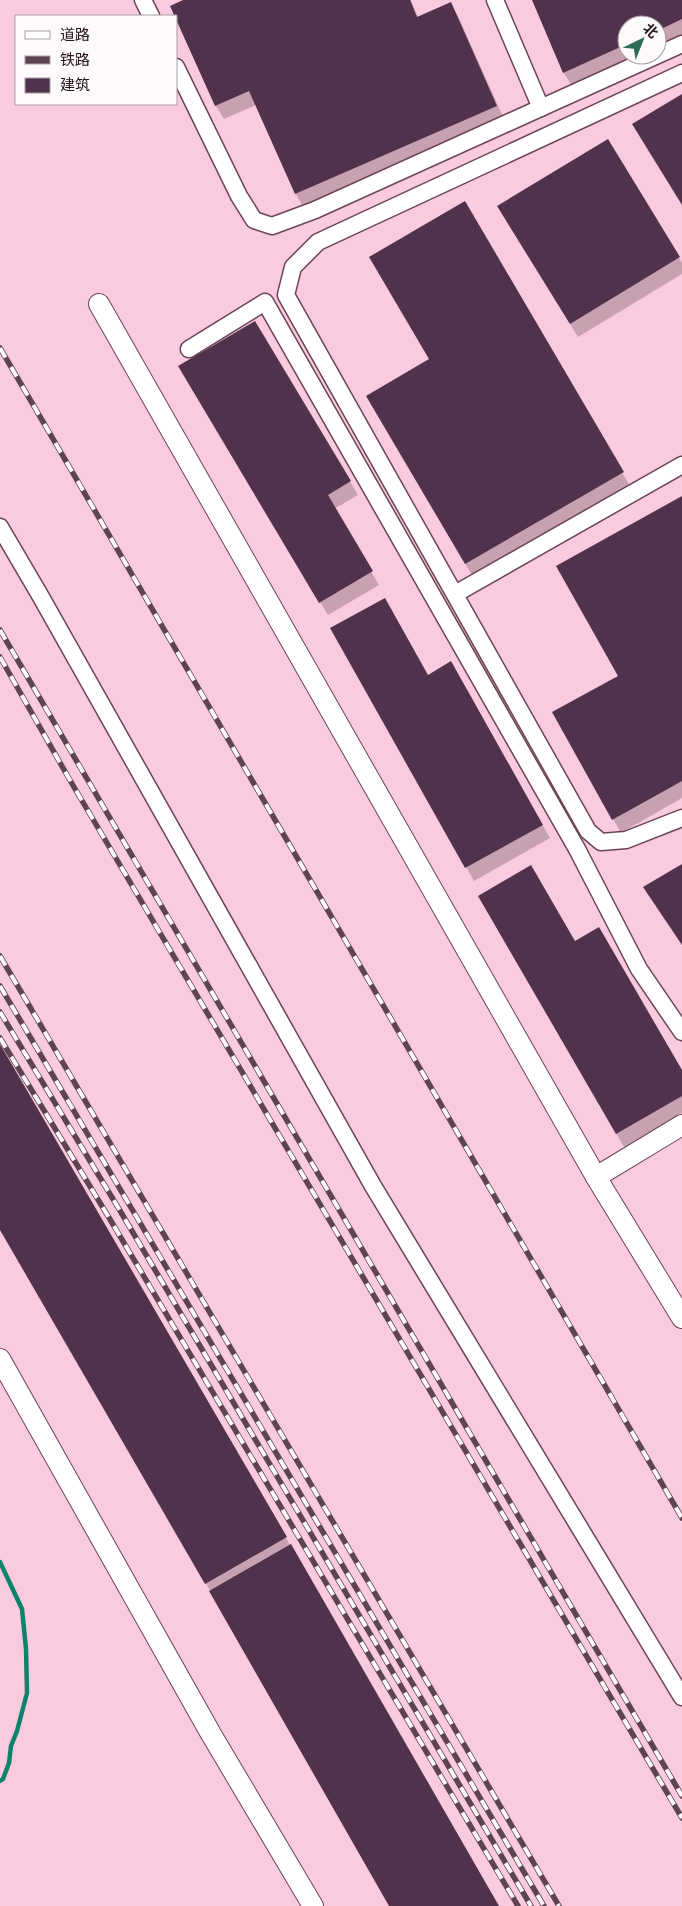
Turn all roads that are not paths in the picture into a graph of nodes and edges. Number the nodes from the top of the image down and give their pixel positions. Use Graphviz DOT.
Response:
graph roads {
  1 [pos="143,0"];
  2 [pos="495,0"];
  3 [pos="150,15"];
  4 [pos="682,44"];
  5 [pos="178,71"];
  6 [pos="682,73"];
  7 [pos="541,108"];
  8 [pos="100,304"];
  9 [pos="189,349"];
  10 [pos="682,465"];
  11 [pos="0,527"];
  12 [pos="455,594"];
  13 [pos="682,818"];
  14 [pos="682,1032"];
  15 [pos="682,1125"];
  16 [pos="596,1178"];
  17 [pos="682,1318"];
  18 [pos="0,1359"];
  19 [pos="682,1697"];
  20 [pos="313,1906"];
  1 -- 3 [label="street"];
  2 -- 7 [label="street"];
  4 -- 7 [label="street"];
  5 -- 7 [label="street"];
  6 -- 12 [label="street"];
  8 -- 16 [label="street"];
  9 -- 14 [label="street"];
  10 -- 12 [label="street"];
  11 -- 19 [label="street"];
  12 -- 13 [label="street"];
  15 -- 16 [label="street"];
  16 -- 17 [label="street"];
  18 -- 20 [label="street"];
}
